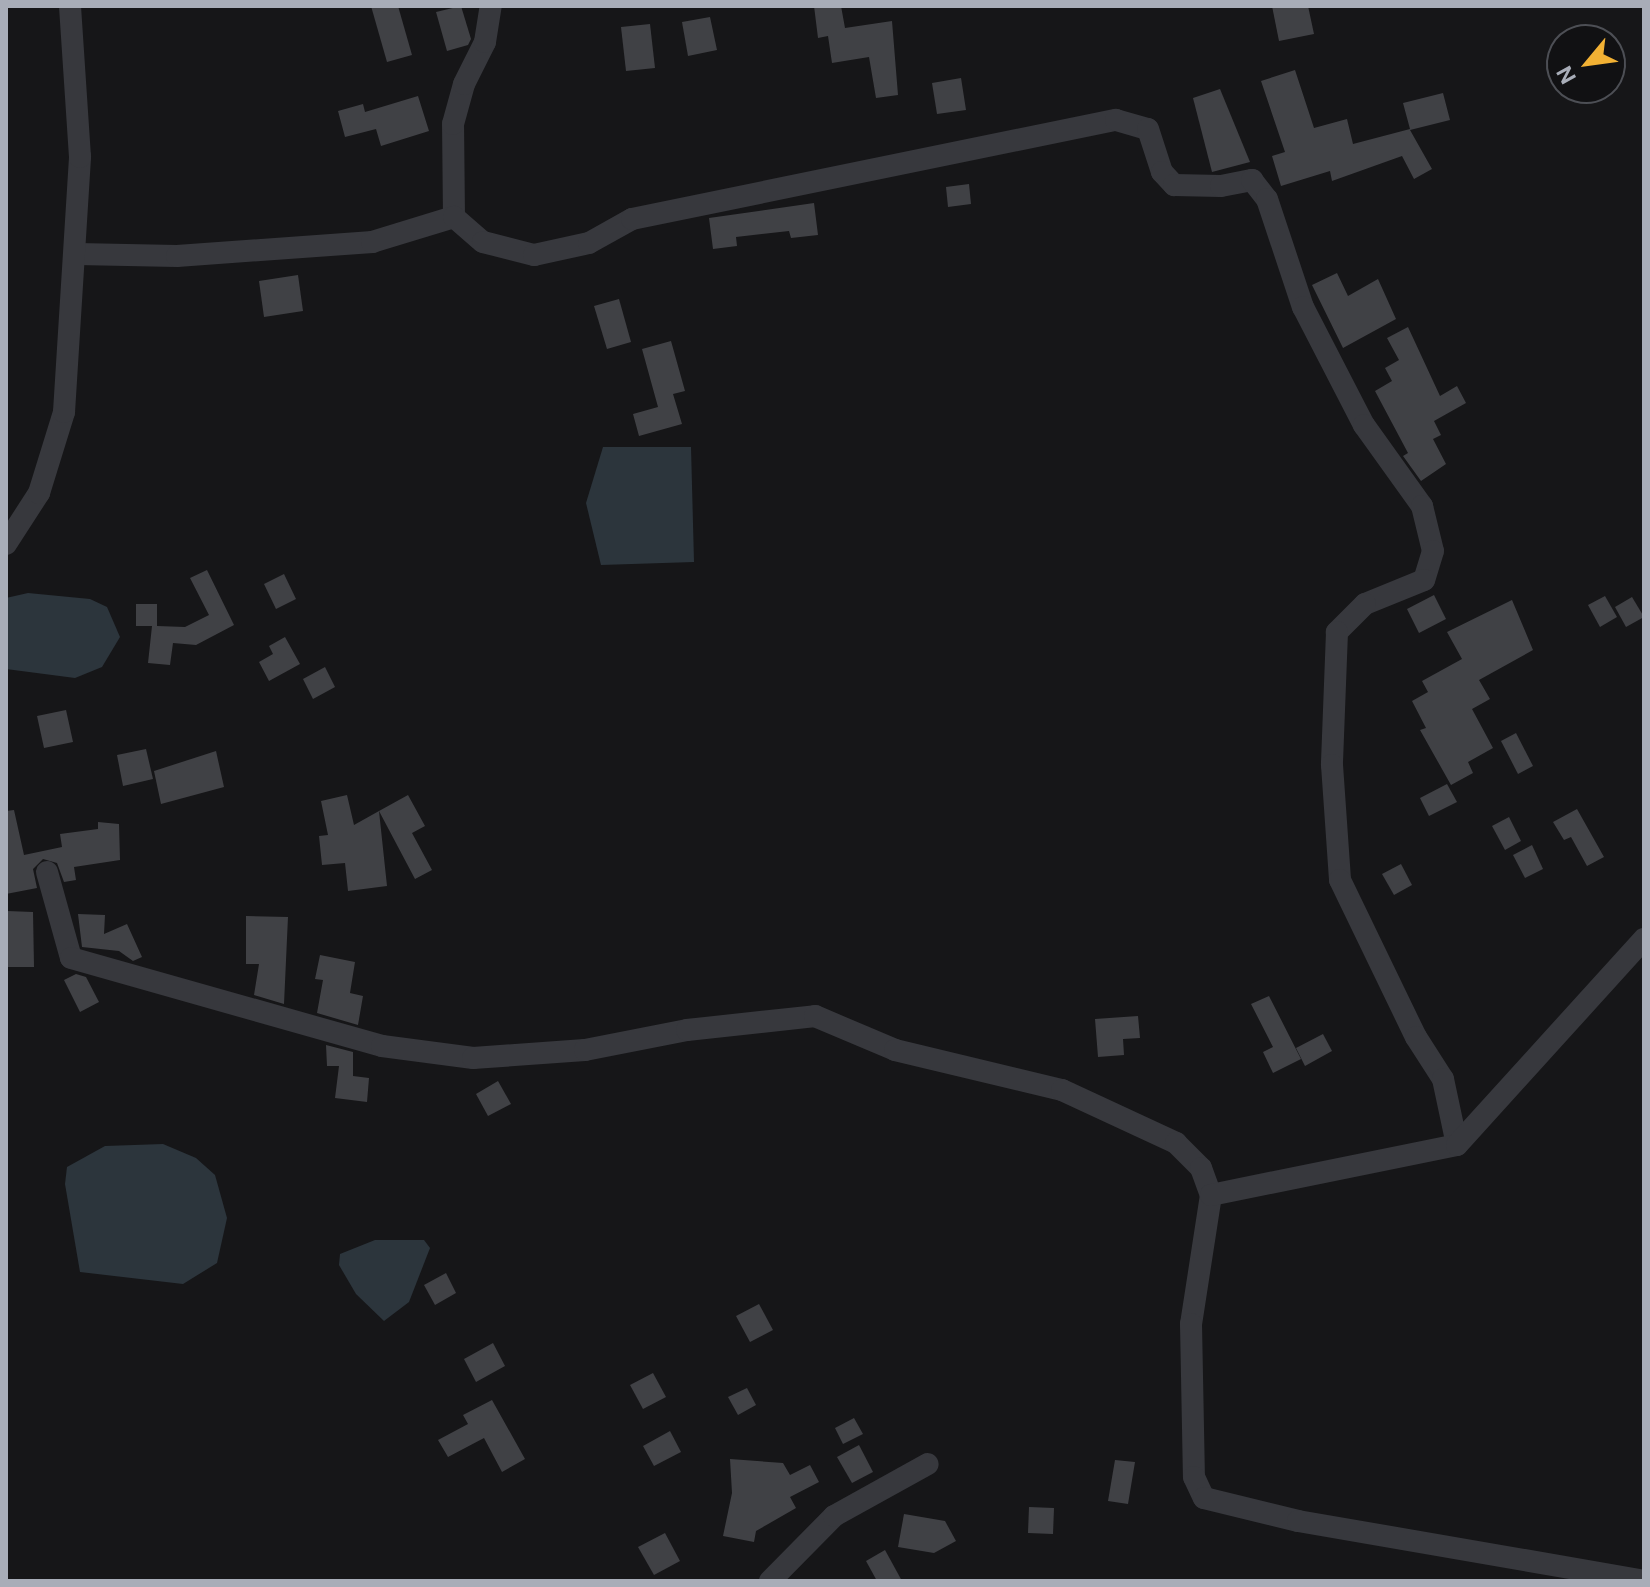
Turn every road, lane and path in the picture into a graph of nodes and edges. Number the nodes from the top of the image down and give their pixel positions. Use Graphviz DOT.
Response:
graph roads {
  1 [pos="70,6"];
  2 [pos="491,6"];
  3 [pos="454,217"];
  4 [pos="77,254"];
  5 [pos="6,544"];
  6 [pos="47,872"];
  7 [pos="1644,939"];
  8 [pos="1457,1145"];
  9 [pos="1211,1195"];
  10 [pos="928,1464"];
  11 [pos="770,1581"];
  12 [pos="1644,1581"];
  1 -- 4 [label="street"];
  2 -- 3 [label="street"];
  3 -- 4 [label="street"];
  3 -- 8 [label="street"];
  4 -- 5 [label="street"];
  6 -- 9 [label="street"];
  7 -- 8 [label="street"];
  8 -- 9 [label="street"];
  9 -- 12 [label="street"];
  10 -- 11 [label="street"];
}
